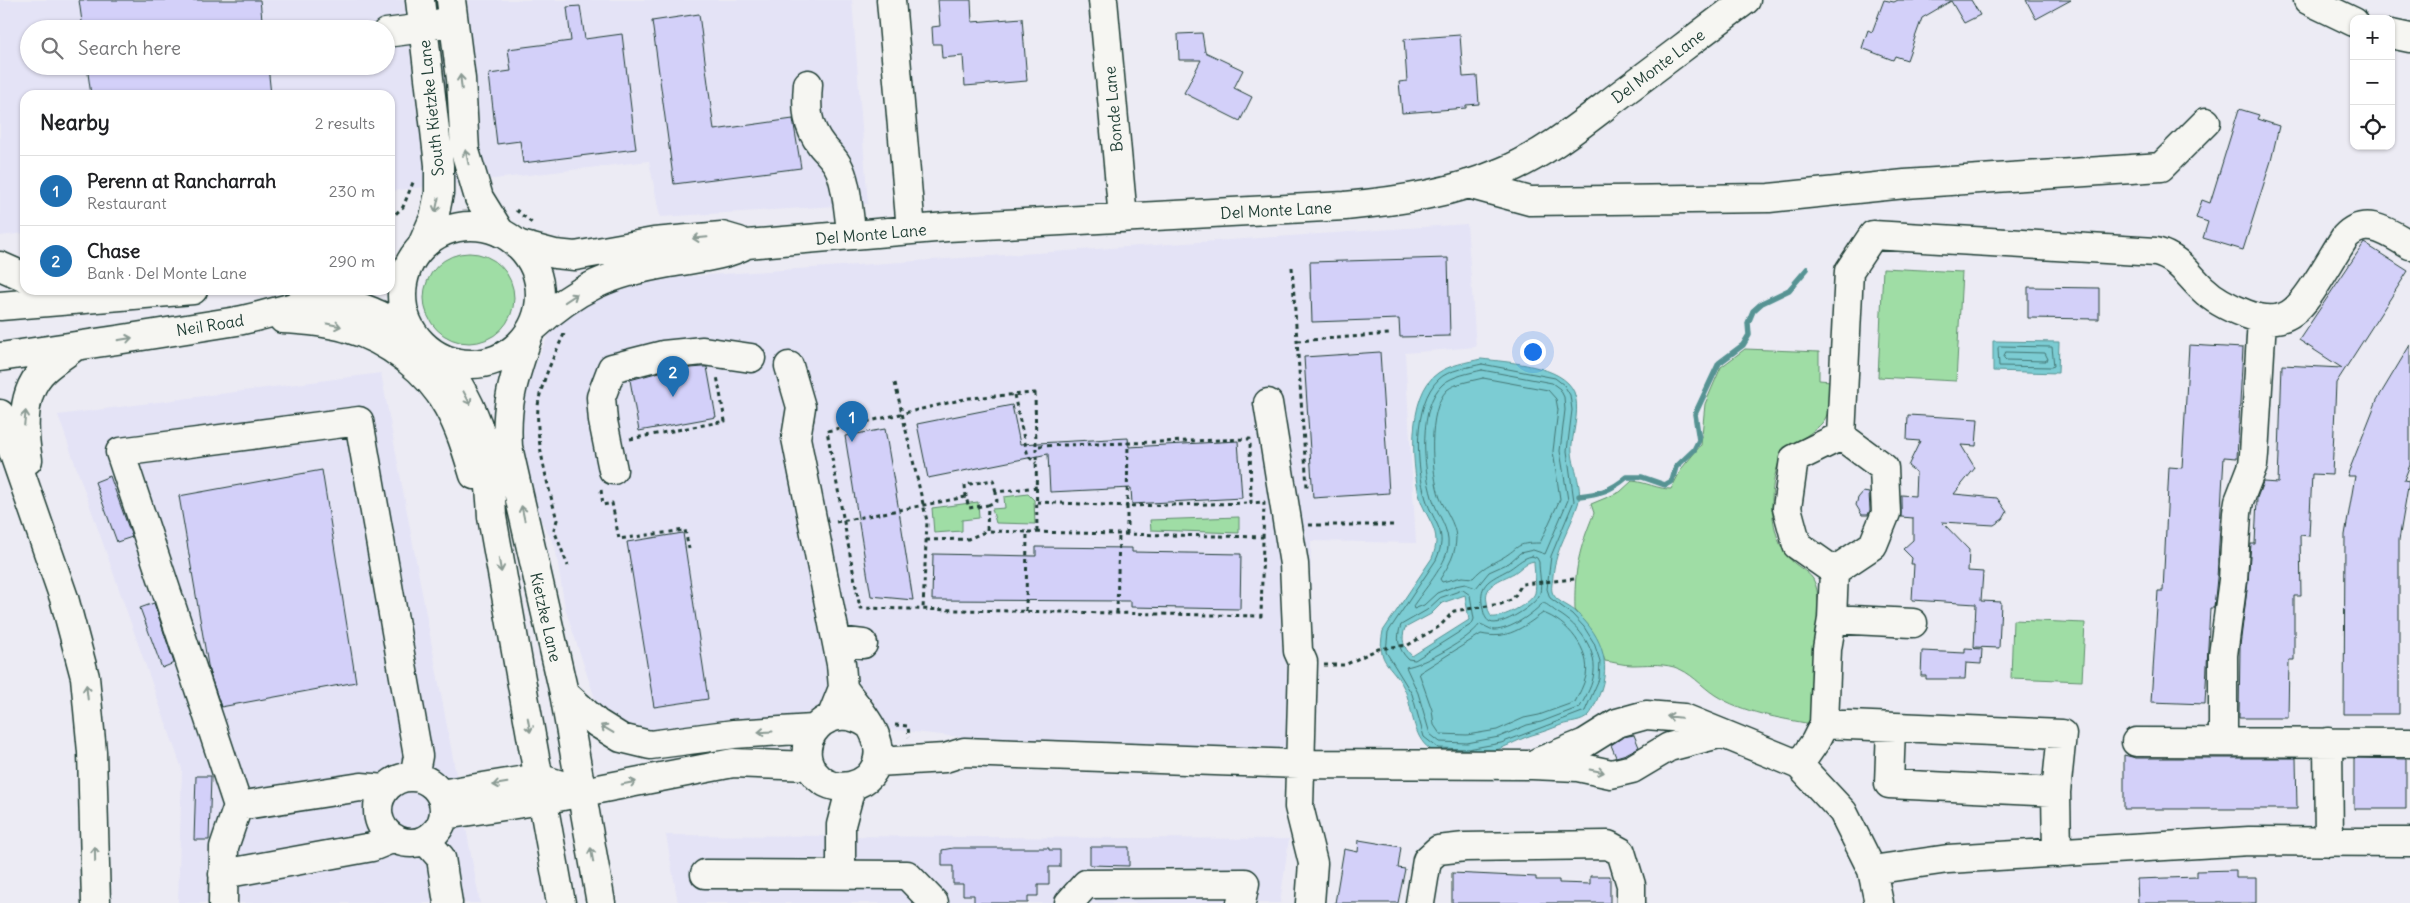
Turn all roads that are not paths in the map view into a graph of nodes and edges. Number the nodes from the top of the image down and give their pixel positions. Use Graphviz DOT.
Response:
graph roads {
  1 [pos="420,0"];
  2 [pos="891,0"];
  3 [pos="1103,0"];
  4 [pos="1746,0"];
  5 [pos="2308,0"];
  6 [pos="452,10"];
  7 [pos="2350,20"];
  8 [pos="424,28"];
  9 [pos="395,31"];
  10 [pos="2395,35"];
  11 [pos="2410,38"];
  12 [pos="808,84"];
  13 [pos="2206,122"];
  14 [pos="1468,184"];
  15 [pos="1123,218"];
  16 [pos="911,230"];
  17 [pos="517,233"];
  18 [pos="852,235"];
  19 [pos="747,244"];
  20 [pos="2410,245"];
  21 [pos="420,247"];
  22 [pos="395,256"];
  23 [pos="0,266"];
  24 [pos="20,275"];
  25 [pos="133,295"];
  26 [pos="0,306"];
  27 [pos="251,318"];
  28 [pos="2262,319"];
  29 [pos="531,331"];
  30 [pos="414,334"];
  31 [pos="77,346"];
  32 [pos="0,358"];
  33 [pos="440,358"];
  34 [pos="751,358"];
  35 [pos="789,366"];
  36 [pos="1268,403"];
  37 [pos="0,414"];
  38 [pos="1841,436"];
  39 [pos="607,477"];
  40 [pos="492,517"];
  41 [pos="42,535"];
  42 [pos="1834,571"];
  43 [pos="1832,619"];
  44 [pos="1913,623"];
  45 [pos="843,688"];
  46 [pos="564,693"];
  47 [pos="822,724"];
  48 [pos="1824,724"];
  49 [pos="1891,727"];
  50 [pos="1719,734"];
  51 [pos="2224,741"];
  52 [pos="2136,742"];
  53 [pos="2328,742"];
  54 [pos="875,743"];
  55 [pos="2410,743"];
  56 [pos="1299,764"];
  57 [pos="1532,765"];
  58 [pos="1799,765"];
  59 [pos="414,777"];
  60 [pos="829,779"];
  61 [pos="385,789"];
  62 [pos="540,789"];
  63 [pos="581,792"];
  64 [pos="2056,792"];
  65 [pos="442,804"];
  66 [pos="238,806"];
  67 [pos="394,838"];
  68 [pos="425,840"];
  69 [pos="2329,842"];
  70 [pos="2410,842"];
  71 [pos="2057,853"];
  72 [pos="1872,870"];
  73 [pos="223,874"];
  74 [pos="704,874"];
  75 [pos="841,874"];
  76 [pos="96,903"];
  77 [pos="223,903"];
  78 [pos="448,903"];
  79 [pos="561,903"];
  80 [pos="601,903"];
  81 [pos="934,903"];
  82 [pos="1069,903"];
  83 [pos="1241,903"];
  84 [pos="1310,903"];
  85 [pos="1420,903"];
  86 [pos="1631,903"];
  87 [pos="1879,903"];
  1 -- 8 [label="main road, South Kietzke Lane"];
  2 -- 16 [label="main road"];
  3 -- 15 [label="main road, Bonde Lane"];
  4 -- 14 [label="main road, Del Monte Lane"];
  5 -- 7 [label="main road"];
  6 -- 8 [label="main road"];
  17 -- 6 [label="main road, South Kietzke Lane, one-way"];
  8 -- 9 [label="main road"];
  8 -- 21 [label="main road, South Kietzke Lane, one-way"];
  10 -- 11 [label="main road"];
  12 -- 18 [label="main road"];
  13 -- 14 [label="main road"];
  14 -- 15 [label="main road, Del Monte Lane"];
  15 -- 16 [label="main road, Del Monte Lane"];
  16 -- 18 [label="main road, Del Monte Lane"];
  19 -- 17 [label="main road, Del Monte Lane, one-way"];
  17 -- 21 [label="main road"];
  17 -- 29 [label="main road"];
  18 -- 19 [label="main road, Del Monte Lane"];
  29 -- 19 [label="main road, Del Monte Lane, one-way"];
  20 -- 28 [label="main road"];
  21 -- 22 [label="main road"];
  21 -- 30 [label="main road"];
  23 -- 24 [label="main road"];
  25 -- 26 [label="main road"];
  27 -- 30 [label="main road, Neil Road"];
  31 -- 27 [label="main road, Neil Road, one-way"];
  27 -- 40 [label="main road, one-way"];
  28 -- 38 [label="main road"];
  28 -- 51 [label="main road"];
  29 -- 33 [label="main road"];
  46 -- 29 [label="main road, Kietzke Lane, one-way"];
  30 -- 33 [label="main road"];
  31 -- 32 [label="main road, Neil Road"];
  41 -- 31 [label="main road, one-way"];
  33 -- 40 [label="main road, Kietzke Lane, one-way"];
  34 -- 39 [label="main road"];
  35 -- 45 [label="main road"];
  36 -- 56 [label="main road"];
  37 -- 41 [label="main road"];
  38 -- 42 [label="main road"];
  38 -- 42 [label="main road"];
  40 -- 62 [label="main road, Kietzke Lane, one-way"];
  76 -- 41 [label="main road, one-way"];
  42 -- 43 [label="main road"];
  43 -- 44 [label="main road"];
  43 -- 48 [label="main road"];
  45 -- 47 [label="main road"];
  45 -- 54 [label="main road"];
  47 -- 46 [label="main road, one-way"];
  46 -- 63 [label="main road, Kietzke Lane"];
  47 -- 54 [label="main road"];
  47 -- 60 [label="main road"];
  48 -- 49 [label="main road"];
  48 -- 58 [label="main road"];
  49 -- 64 [label="main road"];
  49 -- 64 [label="main road"];
  57 -- 50 [label="main road, one-way"];
  50 -- 57 [label="main road, one-way"];
  50 -- 58 [label="main road"];
  51 -- 52 [label="main road"];
  51 -- 53 [label="main road"];
  53 -- 55 [label="main road"];
  53 -- 69 [label="main road"];
  54 -- 56 [label="main road"];
  54 -- 60 [label="main road"];
  56 -- 57 [label="main road"];
  56 -- 84 [label="main road"];
  58 -- 72 [label="main road"];
  59 -- 61 [label="main road"];
  59 -- 65 [label="main road"];
  59 -- 66 [label="main road"];
  63 -- 60 [label="main road, one-way"];
  60 -- 75 [label="main road"];
  61 -- 66 [label="main road"];
  61 -- 67 [label="main road"];
  62 -- 63 [label="main road"];
  62 -- 65 [label="main road"];
  62 -- 79 [label="main road, Kietzke Lane"];
  80 -- 63 [label="main road, Kietzke Lane, one-way"];
  64 -- 71 [label="main road"];
  65 -- 68 [label="main road"];
  66 -- 73 [label="main road"];
  67 -- 68 [label="main road"];
  67 -- 73 [label="main road"];
  68 -- 78 [label="main road"];
  69 -- 70 [label="main road"];
  69 -- 71 [label="main road"];
  71 -- 72 [label="main road"];
  72 -- 87 [label="main road"];
  73 -- 77 [label="main road"];
  74 -- 75 [label="main road"];
  75 -- 81 [label="main road"];
  82 -- 83 [label="main road"];
  85 -- 86 [label="main road"];
}
